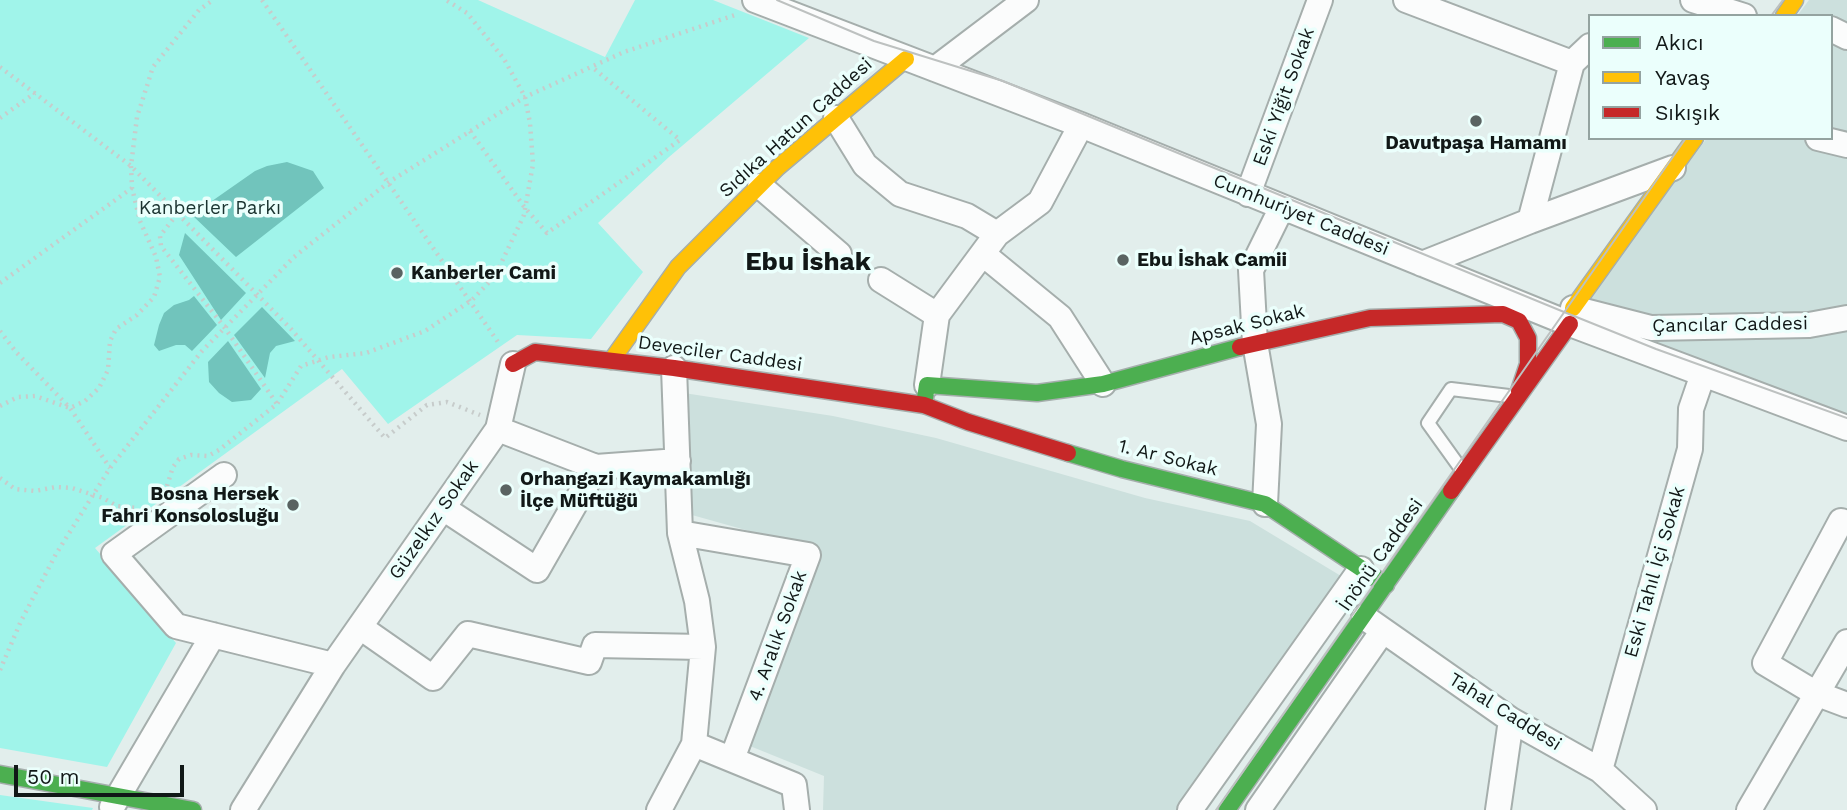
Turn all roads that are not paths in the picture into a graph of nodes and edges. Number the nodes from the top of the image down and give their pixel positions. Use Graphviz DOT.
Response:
graph roads {
  1 [pos="1026,0"];
  2 [pos="1320,0"];
  3 [pos="1406,0"];
  4 [pos="1693,0"];
  5 [pos="760,2"];
  6 [pos="1738,14"];
  7 [pos="1581,54"];
  8 [pos="906,59"];
  9 [pos="934,69"];
  10 [pos="836,118"];
  11 [pos="1081,125"];
  12 [pos="1694,140"];
  13 [pos="1826,140"];
  14 [pos="1847,145"];
  15 [pos="1674,168"];
  16 [pos="760,186"];
  17 [pos="1248,194"];
  18 [pos="1282,207"];
  19 [pos="1530,221"];
  20 [pos="990,244"];
  21 [pos="839,254"];
  22 [pos="1422,264"];
  23 [pos="881,280"];
  24 [pos="937,315"];
  25 [pos="1571,316"];
  26 [pos="1847,318"];
  27 [pos="1255,343"];
  28 [pos="611,361"];
  29 [pos="513,364"];
  30 [pos="674,368"];
  31 [pos="1703,374"];
  32 [pos="1102,384"];
  33 [pos="925,395"];
  34 [pos="1517,397"];
  35 [pos="1847,428"];
  36 [pos="498,429"];
  37 [pos="678,461"];
  38 [pos="597,467"];
  39 [pos="1464,473"];
  40 [pos="224,475"];
  41 [pos="1265,504"];
  42 [pos="443,508"];
  43 [pos="1847,523"];
  44 [pos="680,533"];
  45 [pos="1361,569"];
  46 [pos="1386,585"];
  47 [pos="1373,624"];
  48 [pos="360,627"];
  49 [pos="213,635"];
  50 [pos="1847,642"];
  51 [pos="703,647"];
  52 [pos="333,665"];
  53 [pos="1815,693"];
  54 [pos="1847,705"];
  55 [pos="1511,720"];
  56 [pos="694,744"];
  57 [pos="732,759"];
  58 [pos="1600,770"];
  59 [pos="0,774"];
  60 [pos="114,805"];
  61 [pos="193,810"];
  62 [pos="243,810"];
  63 [pos="659,810"];
  64 [pos="797,810"];
  65 [pos="1190,810"];
  66 [pos="1227,810"];
  67 [pos="1258,810"];
  68 [pos="1498,810"];
  69 [pos="1644,810"];
  70 [pos="1749,810"];
  1 -- 9 [label="street"];
  2 -- 17 [label="street, Eski Yiğit Sokak"];
  3 -- 7 [label="street"];
  4 -- 6 [label="street"];
  5 -- 8 [label="street, Cumhuriyet Caddesi"];
  7 -- 19 [label="street"];
  8 -- 9 [label="street, Cumhuriyet Caddesi"];
  8 -- 10 [label="main road, Sıdıka Hatun Caddesi"];
  9 -- 11 [label="street, Cumhuriyet Caddesi"];
  10 -- 16 [label="main road, Sıdıka Hatun Caddesi"];
  10 -- 20 [label="street"];
  11 -- 17 [label="street, Cumhuriyet Caddesi"];
  11 -- 20 [label="street"];
  12 -- 15 [label="main road, İnönü Caddesi"];
  13 -- 14 [label="street"];
  15 -- 19 [label="street"];
  15 -- 25 [label="main road, İnönü Caddesi"];
  16 -- 21 [label="street"];
  16 -- 28 [label="main road, Sıdıka Hatun Caddesi"];
  17 -- 18 [label="street, Cumhuriyet Caddesi"];
  18 -- 22 [label="street, Cumhuriyet Caddesi"];
  18 -- 27 [label="street"];
  19 -- 22 [label="street"];
  20 -- 24 [label="street"];
  20 -- 32 [label="street"];
  22 -- 25 [label="street, Cumhuriyet Caddesi"];
  23 -- 24 [label="street"];
  24 -- 33 [label="street"];
  25 -- 26 [label="street, Çancılar Caddesi"];
  25 -- 31 [label="street, Cumhuriyet Caddesi"];
  25 -- 34 [label="main road, İnönü Caddesi"];
  27 -- 32 [label="main road, Apsak Sokak"];
  27 -- 34 [label="main road, Apsak Sokak"];
  27 -- 41 [label="street"];
  28 -- 29 [label="main road, Deveciler Caddesi"];
  28 -- 30 [label="main road, Deveciler Caddesi"];
  29 -- 36 [label="street, Güzelkız Sokak"];
  30 -- 33 [label="main road, Deveciler Caddesi"];
  30 -- 37 [label="street"];
  31 -- 35 [label="street, Cumhuriyet Caddesi"];
  31 -- 58 [label="street, Eski Tahıl İçi Sokak"];
  32 -- 33 [label="main road, Apsak Sokak"];
  33 -- 41 [label="main road, 1. Ar Sokak"];
  34 -- 39 [label="main road, İnönü Caddesi"];
  34 -- 39 [label="lane"];
  36 -- 38 [label="street"];
  36 -- 42 [label="street, Güzelkız Sokak"];
  37 -- 38 [label="street"];
  37 -- 44 [label="street"];
  38 -- 42 [label="street"];
  39 -- 46 [label="main road, İnönü Caddesi"];
  40 -- 49 [label="street"];
  41 -- 45 [label="main road, 1. Ar Sokak"];
  42 -- 48 [label="street, Güzelkız Sokak"];
  43 -- 53 [label="street"];
  44 -- 51 [label="street"];
  44 -- 57 [label="street, 4. Aralık Sokak"];
  45 -- 46 [label="main road, 1. Ar Sokak"];
  45 -- 65 [label="street"];
  46 -- 47 [label="main road, İnönü Caddesi"];
  47 -- 55 [label="street, Tahal Caddesi"];
  47 -- 66 [label="main road, İnönü Caddesi"];
  47 -- 67 [label="street"];
  48 -- 51 [label="street"];
  48 -- 52 [label="street, Güzelkız Sokak"];
  49 -- 52 [label="street"];
  49 -- 60 [label="street"];
  50 -- 53 [label="street"];
  51 -- 56 [label="street"];
  52 -- 62 [label="street, Güzelkız Sokak"];
  53 -- 54 [label="street"];
  53 -- 70 [label="street"];
  55 -- 58 [label="street, Tahal Caddesi"];
  55 -- 68 [label="street"];
  56 -- 57 [label="street"];
  56 -- 63 [label="street"];
  57 -- 64 [label="street"];
  58 -- 69 [label="street, Tahal Caddesi"];
  59 -- 60 [label="main road"];
  60 -- 61 [label="main road"];
}
